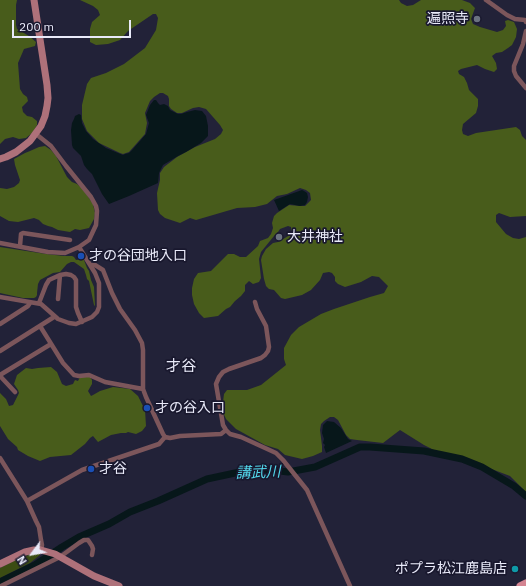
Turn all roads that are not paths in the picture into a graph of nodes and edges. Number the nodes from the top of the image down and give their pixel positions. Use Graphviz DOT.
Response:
graph roads {
  1 [pos="34,0"];
  2 [pos="486,0"];
  3 [pos="526,22"];
  4 [pos="526,31"];
  5 [pos="526,88"];
  6 [pos="36,134"];
  7 [pos="0,159"];
  8 [pos="70,240"];
  9 [pos="0,243"];
  10 [pos="20,246"];
  11 [pos="79,247"];
  12 [pos="90,265"];
  13 [pos="60,275"];
  14 [pos="0,297"];
  15 [pos="58,298"];
  16 [pos="255,302"];
  17 [pos="30,303"];
  18 [pos="38,303"];
  19 [pos="54,317"];
  20 [pos="82,322"];
  21 [pos="0,324"];
  22 [pos="40,326"];
  23 [pos="51,344"];
  24 [pos="0,351"];
  25 [pos="0,375"];
  26 [pos="143,389"];
  27 [pos="15,392"];
  28 [pos="226,430"];
  29 [pos="165,437"];
  30 [pos="0,458"];
  31 [pos="27,501"];
  32 [pos="43,551"];
  33 [pos="92,555"];
  34 [pos="59,556"];
  35 [pos="0,564"];
  36 [pos="526,582"];
  37 [pos="1,586"];
  38 [pos="119,586"];
  39 [pos="350,586"];
  40 [pos="520,586"];
  1 -- 6 [label="main road"];
  2 -- 3 [label="street"];
  4 -- 5 [label="street"];
  6 -- 7 [label="main road"];
  6 -- 11 [label="street"];
  8 -- 10 [label="street"];
  9 -- 10 [label="street"];
  10 -- 11 [label="street"];
  11 -- 12 [label="street"];
  12 -- 20 [label="street"];
  12 -- 26 [label="street"];
  13 -- 15 [label="street"];
  13 -- 18 [label="street"];
  13 -- 20 [label="street"];
  14 -- 17 [label="street"];
  16 -- 28 [label="street"];
  17 -- 18 [label="street"];
  17 -- 21 [label="street"];
  18 -- 19 [label="street"];
  19 -- 20 [label="street"];
  19 -- 22 [label="street"];
  22 -- 23 [label="street"];
  22 -- 24 [label="street"];
  23 -- 25 [label="street"];
  23 -- 26 [label="street"];
  25 -- 27 [label="street"];
  26 -- 29 [label="street"];
  28 -- 29 [label="street"];
  28 -- 39 [label="street"];
  29 -- 31 [label="street"];
  30 -- 31 [label="street"];
  31 -- 32 [label="street"];
  32 -- 34 [label="main road"];
  32 -- 35 [label="main road"];
  33 -- 34 [label="street"];
  34 -- 37 [label="street"];
  34 -- 38 [label="main road"];
  36 -- 40 [label="main road"];
}
